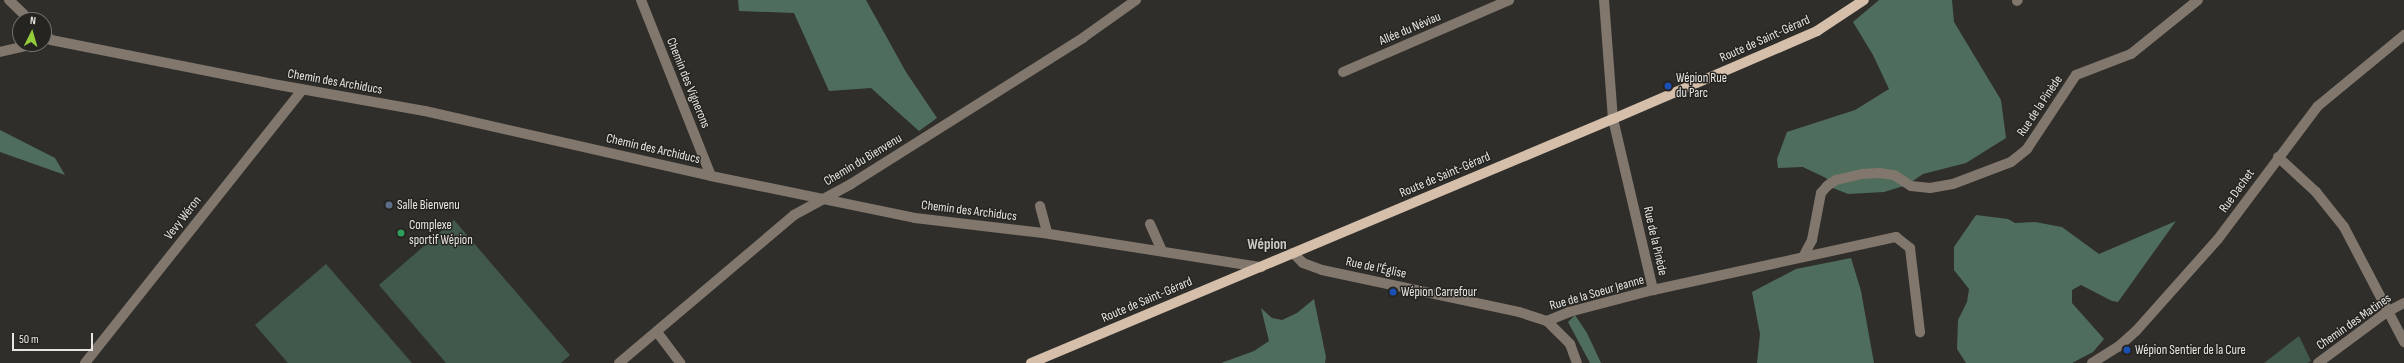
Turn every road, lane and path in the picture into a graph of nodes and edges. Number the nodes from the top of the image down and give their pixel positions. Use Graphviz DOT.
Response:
graph roads {
  1 [pos="9,0"];
  2 [pos="641,0"];
  3 [pos="1136,0"];
  4 [pos="1509,0"];
  5 [pos="1604,0"];
  6 [pos="1864,0"];
  7 [pos="2198,0"];
  8 [pos="22,12"];
  9 [pos="2404,35"];
  10 [pos="52,39"];
  11 [pos="12,49"];
  12 [pos="0,52"];
  13 [pos="1343,72"];
  14 [pos="302,90"];
  15 [pos="1613,119"];
  16 [pos="2278,157"];
  17 [pos="711,176"];
  18 [pos="825,199"];
  19 [pos="1040,206"];
  20 [pos="1150,224"];
  21 [pos="1047,233"];
  22 [pos="1162,251"];
  23 [pos="1293,253"];
  24 [pos="1804,257"];
  25 [pos="1261,267"];
  26 [pos="1653,290"];
  27 [pos="2404,303"];
  28 [pos="2387,312"];
  29 [pos="1547,321"];
  30 [pos="657,332"];
  31 [pos="1920,332"];
  32 [pos="2404,342"];
  33 [pos="85,363"];
  34 [pos="619,363"];
  35 [pos="680,363"];
  36 [pos="1031,363"];
  37 [pos="1577,363"];
  38 [pos="2092,363"];
  39 [pos="2318,363"];
  1 -- 8 [label="street"];
  2 -- 17 [label="street, Chemin des Vignerons"];
  3 -- 18 [label="street, Chemin du Bienvenu"];
  4 -- 13 [label="street, Allée du Néviau"];
  5 -- 15 [label="street, Rue de la Pinède"];
  6 -- 15 [label="main road, Route de Saint-Gérard"];
  7 -- 24 [label="street, Rue de la Pinède"];
  9 -- 16 [label="street, Rue Dachet"];
  10 -- 14 [label="street, Chemin des Archiducs"];
  11 -- 12 [label="street"];
  14 -- 17 [label="street, Chemin des Archiducs"];
  14 -- 33 [label="street, Vevy Wéron"];
  15 -- 23 [label="main road, Route de Saint-Gérard"];
  15 -- 26 [label="street, Rue de la Pinède"];
  16 -- 28 [label="street"];
  16 -- 38 [label="street, Rue Dachet"];
  17 -- 18 [label="street, Chemin des Archiducs"];
  18 -- 21 [label="street, Chemin des Archiducs"];
  18 -- 30 [label="street, Chemin du Bienvenu"];
  19 -- 21 [label="street"];
  20 -- 22 [label="street"];
  21 -- 22 [label="street, Chemin des Archiducs"];
  22 -- 25 [label="street, Chemin des Archiducs"];
  23 -- 25 [label="main road, Route de Saint-Gérard"];
  23 -- 29 [label="street, Rue de l'Église"];
  24 -- 26 [label="street, Rue de la Pinède"];
  24 -- 31 [label="street, Rue de la Pinède"];
  25 -- 36 [label="main road, Route de Saint-Gérard"];
  26 -- 29 [label="street, Rue de la Soeur Jeanne"];
  27 -- 28 [label="street, Chemin des Matines"];
  28 -- 32 [label="street"];
  28 -- 39 [label="street, Chemin des Matines"];
  29 -- 37 [label="street, Rue de l'Église"];
  30 -- 34 [label="street, Chemin du Bienvenu"];
  30 -- 35 [label="street"];
}
